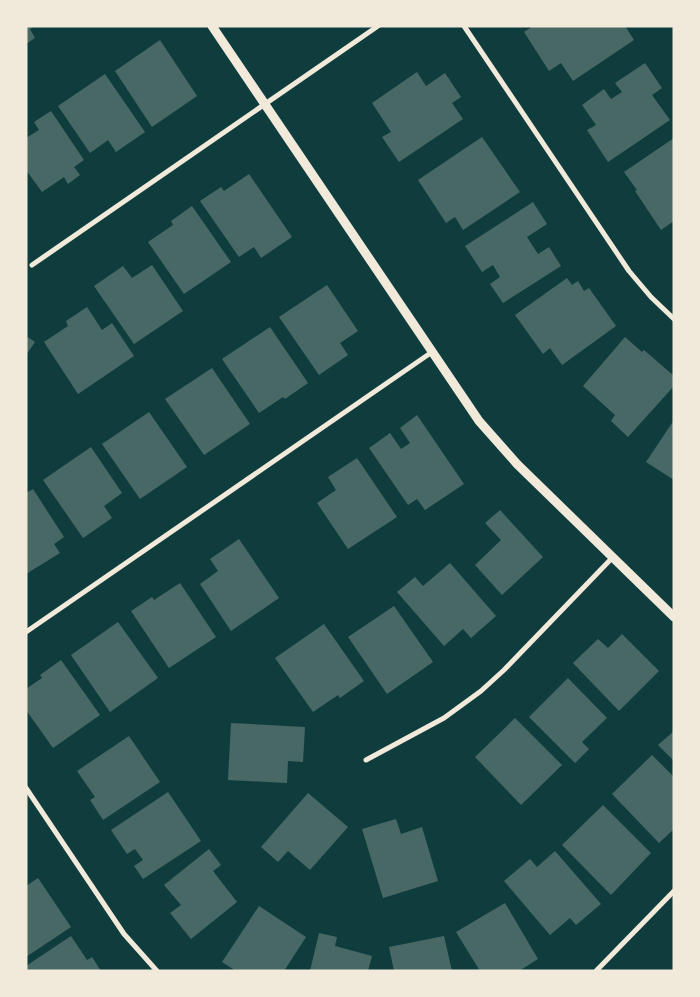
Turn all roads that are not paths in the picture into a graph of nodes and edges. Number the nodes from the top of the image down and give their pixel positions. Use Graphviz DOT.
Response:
graph roads {
  1 [pos="212,26"];
  2 [pos="378,26"];
  3 [pos="464,26"];
  4 [pos="265,105"];
  5 [pos="32,266"];
  6 [pos="674,319"];
  7 [pos="432,352"];
  8 [pos="613,557"];
  9 [pos="674,617"];
  10 [pos="26,632"];
  11 [pos="366,760"];
  12 [pos="26,788"];
  13 [pos="674,891"];
  14 [pos="157,971"];
  15 [pos="596,971"];
  1 -- 4 [label="street"];
  2 -- 4 [label="street"];
  3 -- 6 [label="street"];
  4 -- 5 [label="street"];
  4 -- 7 [label="street"];
  7 -- 8 [label="street"];
  7 -- 10 [label="street"];
  8 -- 9 [label="street"];
  8 -- 11 [label="street"];
  12 -- 14 [label="street"];
  13 -- 15 [label="street"];
}
